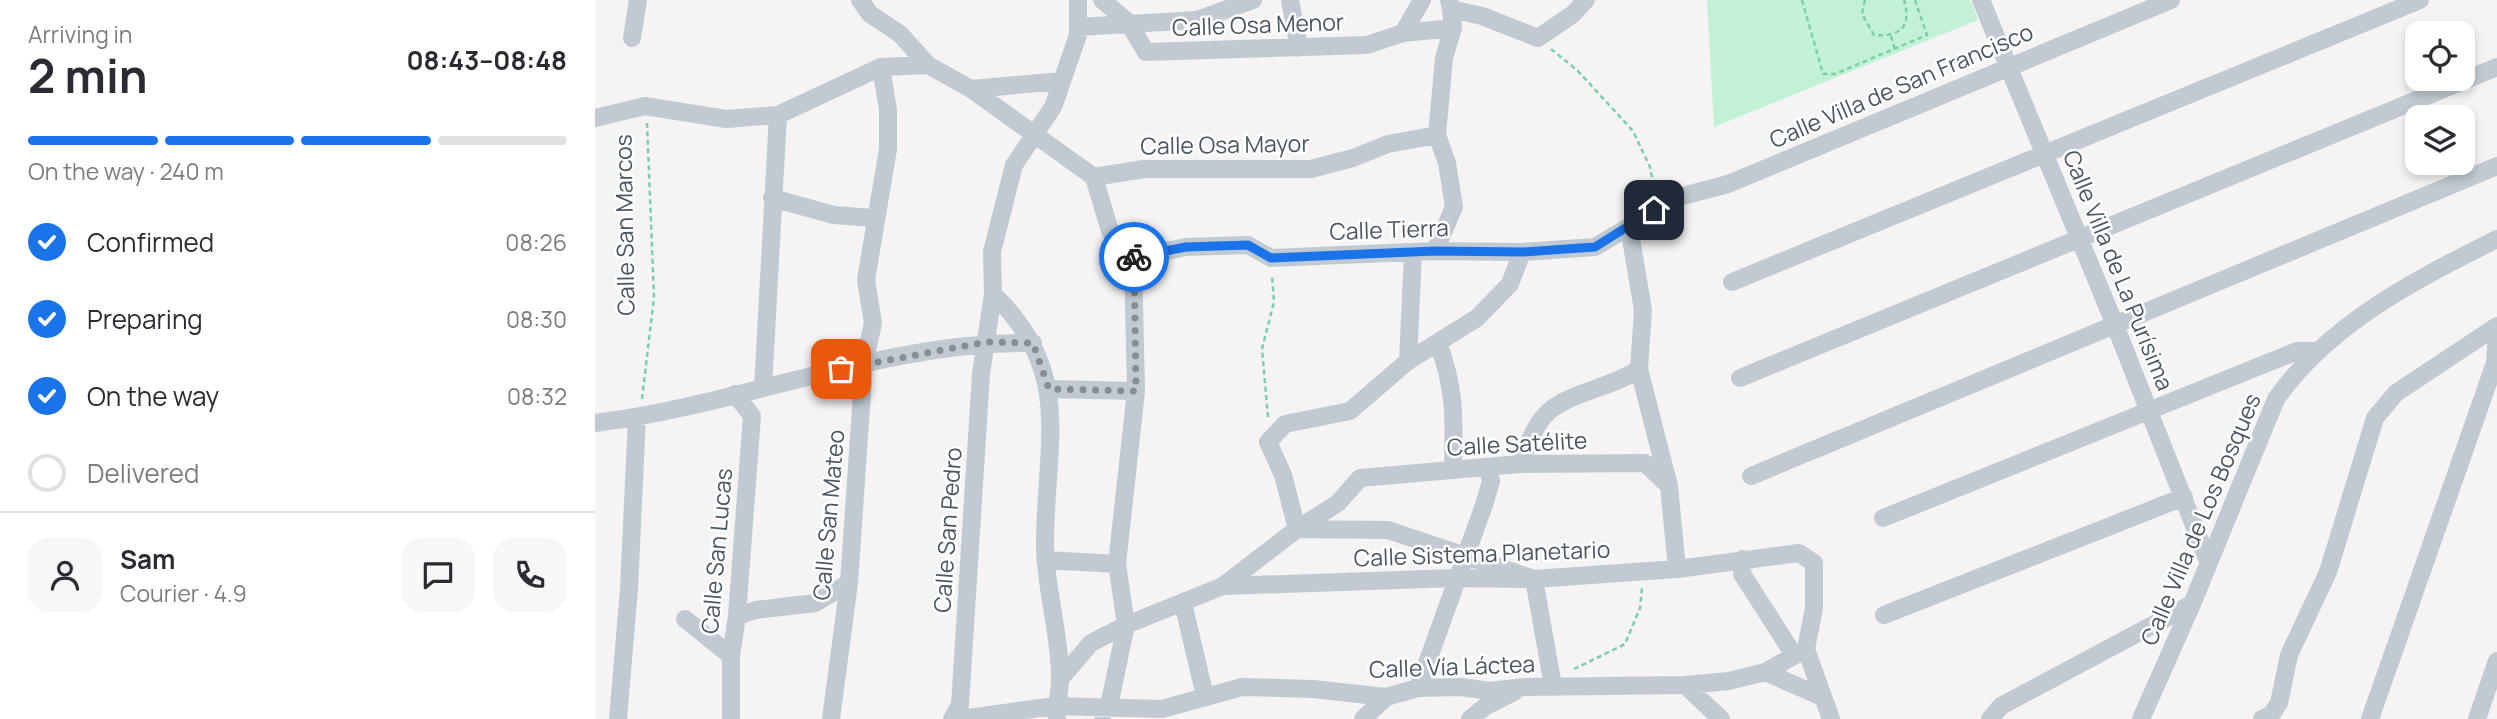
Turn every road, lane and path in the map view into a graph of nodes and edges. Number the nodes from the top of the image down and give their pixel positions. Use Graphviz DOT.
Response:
graph roads {
  1 [pos="638,0"];
  2 [pos="860,0"];
  3 [pos="1078,0"];
  4 [pos="1102,0"];
  5 [pos="1254,0"];
  6 [pos="1290,0"];
  7 [pos="1422,0"];
  8 [pos="1586,0"];
  9 [pos="1802,0"];
  10 [pos="1865,0"];
  11 [pos="1903,0"];
  12 [pos="1915,0"];
  13 [pos="1981,0"];
  14 [pos="2171,0"];
  15 [pos="2420,0"];
  16 [pos="1450,4"];
  17 [pos="1128,22"];
  18 [pos="1078,26"];
  19 [pos="1453,28"];
  20 [pos="1403,33"];
  21 [pos="1891,36"];
  22 [pos="632,38"];
  23 [pos="1538,38"];
  24 [pos="1299,48"];
  25 [pos="1895,50"];
  26 [pos="928,65"];
  27 [pos="881,67"];
  28 [pos="2009,67"];
  29 [pos="2497,67"];
  30 [pos="1062,81"];
  31 [pos="971,89"];
  32 [pos="645,106"];
  33 [pos="778,115"];
  34 [pos="595,118"];
  35 [pos="1437,135"];
  36 [pos="1034,136"];
  37 [pos="2045,153"];
  38 [pos="2497,166"];
  39 [pos="1094,177"];
  40 [pos="1728,184"];
  41 [pos="772,198"];
  42 [pos="1654,210"];
  43 [pos="874,218"];
  44 [pos="1629,227"];
  45 [pos="2080,239"];
  46 [pos="2497,239"];
  47 [pos="1435,251"];
  48 [pos="1523,252"];
  49 [pos="1413,253"];
  50 [pos="1133,258"];
  51 [pos="1271,258"];
  52 [pos="1732,282"];
  53 [pos="993,294"];
  54 [pos="2115,325"];
  55 [pos="2497,328"];
  56 [pos="986,342"];
  57 [pos="1033,343"];
  58 [pos="1438,343"];
  59 [pos="2319,351"];
  60 [pos="1408,360"];
  61 [pos="864,364"];
  62 [pos="1639,369"];
  63 [pos="1740,378"];
  64 [pos="763,388"];
  65 [pos="1049,389"];
  66 [pos="1136,391"];
  67 [pos="734,394"];
  68 [pos="2149,411"];
  69 [pos="637,417"];
  70 [pos="595,423"];
  71 [pos="1268,442"];
  72 [pos="1520,464"];
  73 [pos="1488,469"];
  74 [pos="1453,470"];
  75 [pos="1751,475"];
  76 [pos="1668,486"];
  77 [pos="2183,497"];
  78 [pos="1883,518"];
  79 [pos="1297,529"];
  80 [pos="1466,555"];
  81 [pos="1743,559"];
  82 [pos="1045,560"];
  83 [pos="2208,561"];
  84 [pos="1117,564"];
  85 [pos="1677,569"];
  86 [pos="1643,571"];
  87 [pos="1456,578"];
  88 [pos="1534,579"];
  89 [pos="849,583"];
  90 [pos="1223,586"];
  91 [pos="1183,603"];
  92 [pos="2192,604"];
  93 [pos="1884,615"];
  94 [pos="737,616"];
  95 [pos="685,619"];
  96 [pos="1126,625"];
  97 [pos="1800,652"];
  98 [pos="730,656"];
  99 [pos="2497,661"];
  100 [pos="1765,672"];
  101 [pos="1061,678"];
  102 [pos="1552,681"];
  103 [pos="1685,685"];
  104 [pos="1525,687"];
  105 [pos="1418,688"];
  106 [pos="1205,696"];
  107 [pos="1820,696"];
  108 [pos="1386,697"];
  109 [pos="1056,713"];
  110 [pos="1103,713"];
  111 [pos="1486,713"];
  112 [pos="1145,714"];
  113 [pos="618,719"];
  114 [pos="731,719"];
  115 [pos="831,719"];
  116 [pos="952,719"];
  117 [pos="961,719"];
  118 [pos="1363,719"];
  119 [pos="1469,719"];
  120 [pos="1721,719"];
  121 [pos="1831,719"];
  122 [pos="1990,719"];
  123 [pos="2141,719"];
  124 [pos="2262,719"];
  125 [pos="2370,719"];
  126 [pos="2477,719"];
  1 -- 22 [label="street"];
  2 -- 26 [label="street"];
  3 -- 18 [label="street, Calle San Pedro"];
  4 -- 17 [label="street"];
  5 -- 17 [label="street"];
  6 -- 24 [label="street"];
  7 -- 20 [label="street"];
  8 -- 23 [label="street"];
  9 -- 25 [label="path"];
  10 -- 21 [label="path"];
  11 -- 21 [label="path"];
  12 -- 25 [label="path"];
  13 -- 28 [label="street, Calle Villa de La Purísima"];
  14 -- 28 [label="street, Calle Villa de San Francisco"];
  15 -- 37 [label="street"];
  16 -- 19 [label="street"];
  16 -- 23 [label="street"];
  17 -- 18 [label="street"];
  17 -- 24 [label="street, Calle Osa Menor"];
  18 -- 30 [label="street, Calle San Pedro"];
  19 -- 20 [label="street, Calle Osa Menor"];
  19 -- 35 [label="street"];
  20 -- 24 [label="street, Calle Osa Menor"];
  21 -- 25 [label="path"];
  23 -- 42 [label="path"];
  26 -- 27 [label="street"];
  26 -- 31 [label="street"];
  27 -- 33 [label="street"];
  27 -- 43 [label="street, Calle San Mateo"];
  28 -- 37 [label="street, Calle Villa de La Purísima"];
  28 -- 40 [label="street, Calle Villa de San Francisco"];
  29 -- 45 [label="street"];
  30 -- 31 [label="street"];
  30 -- 36 [label="street, Calle San Pedro"];
  31 -- 36 [label="street"];
  32 -- 33 [label="street"];
  32 -- 34 [label="street"];
  32 -- 69 [label="path, Calle San Marcos"];
  33 -- 41 [label="street"];
  35 -- 39 [label="street, Calle Osa Mayor"];
  35 -- 47 [label="street"];
  36 -- 39 [label="street"];
  36 -- 53 [label="street, Calle San Pedro"];
  37 -- 45 [label="street, Calle Villa de La Purísima"];
  37 -- 52 [label="street"];
  38 -- 54 [label="street"];
  39 -- 50 [label="street"];
  40 -- 42 [label="street, Calle Tierra"];
  41 -- 43 [label="street"];
  41 -- 64 [label="street"];
  42 -- 44 [label="street, Calle Tierra"];
  43 -- 61 [label="street, Calle San Mateo"];
  44 -- 48 [label="street, Calle Tierra"];
  44 -- 62 [label="street"];
  45 -- 54 [label="street, Calle Villa de La Purísima"];
  45 -- 63 [label="street"];
  46 -- 59 [label="street, Calle Villa de Los Bosques"];
  47 -- 48 [label="street, Calle Tierra"];
  47 -- 49 [label="street, Calle Tierra"];
  48 -- 58 [label="street"];
  49 -- 51 [label="street, Calle Tierra"];
  49 -- 60 [label="street"];
  50 -- 51 [label="street, Calle Tierra"];
  50 -- 66 [label="street"];
  51 -- 71 [label="path"];
  53 -- 56 [label="street, Calle San Pedro"];
  53 -- 57 [label="street"];
  54 -- 68 [label="street, Calle Villa de La Purísima"];
  54 -- 75 [label="street"];
  55 -- 124 [label="street"];
  55 -- 125 [label="street"];
  56 -- 57 [label="street"];
  56 -- 61 [label="street"];
  56 -- 116 [label="street, Calle San Pedro"];
  57 -- 65 [label="street"];
  58 -- 60 [label="street"];
  58 -- 74 [label="street"];
  59 -- 68 [label="street"];
  59 -- 83 [label="street, Calle Villa de Los Bosques"];
  60 -- 71 [label="street"];
  61 -- 64 [label="street"];
  61 -- 89 [label="street, Calle San Mateo"];
  62 -- 72 [label="street"];
  62 -- 76 [label="street"];
  64 -- 67 [label="street"];
  65 -- 66 [label="street"];
  65 -- 82 [label="street"];
  66 -- 84 [label="street"];
  67 -- 69 [label="street"];
  67 -- 94 [label="street, Calle San Lucas"];
  68 -- 77 [label="street, Calle Villa de La Purísima"];
  68 -- 78 [label="street"];
  69 -- 70 [label="street"];
  69 -- 113 [label="street"];
  71 -- 79 [label="street"];
  72 -- 73 [label="street, Calle Satélite"];
  72 -- 76 [label="street, Calle Satélite"];
  73 -- 74 [label="street, Calle Satélite"];
  73 -- 80 [label="street"];
  74 -- 79 [label="street, Calle Satélite"];
  76 -- 85 [label="street"];
  77 -- 83 [label="street, Calle Villa de La Purísima"];
  77 -- 93 [label="street"];
  79 -- 80 [label="street"];
  79 -- 90 [label="street"];
  80 -- 87 [label="street"];
  80 -- 88 [label="street"];
  81 -- 85 [label="street, Calle Sistema Planetario"];
  81 -- 97 [label="street"];
  81 -- 97 [label="street, Calle Sistema Planetario"];
  82 -- 84 [label="street"];
  82 -- 101 [label="street"];
  83 -- 92 [label="street, Calle Villa de Los Bosques"];
  84 -- 96 [label="street"];
  85 -- 86 [label="street, Calle Sistema Planetario"];
  86 -- 88 [label="street, Calle Sistema Planetario"];
  86 -- 102 [label="path"];
  87 -- 88 [label="street, Calle Sistema Planetario"];
  87 -- 90 [label="street, Calle Sistema Planetario"];
  87 -- 105 [label="street"];
  88 -- 102 [label="street"];
  89 -- 94 [label="street"];
  89 -- 115 [label="street, Calle San Mateo"];
  90 -- 91 [label="street"];
  91 -- 96 [label="street"];
  91 -- 106 [label="street"];
  92 -- 122 [label="street"];
  92 -- 123 [label="street, Calle Villa de Los Bosques"];
  94 -- 98 [label="street, Calle San Lucas"];
  95 -- 98 [label="street"];
  96 -- 101 [label="street"];
  96 -- 110 [label="street"];
  97 -- 100 [label="street, Calle Vía Láctea"];
  97 -- 107 [label="street"];
  98 -- 114 [label="street, Calle San Lucas"];
  99 -- 126 [label="street"];
  100 -- 103 [label="street, Calle Vía Láctea"];
  100 -- 107 [label="street"];
  101 -- 109 [label="street"];
  102 -- 103 [label="street, Calle Vía Láctea"];
  102 -- 104 [label="street, Calle Vía Láctea"];
  103 -- 120 [label="street"];
  104 -- 105 [label="street, Calle Vía Láctea"];
  104 -- 111 [label="street"];
  105 -- 108 [label="street, Calle Vía Láctea"];
  106 -- 108 [label="street, Calle Vía Láctea"];
  106 -- 112 [label="street, Calle Vía Láctea"];
  107 -- 121 [label="street"];
  108 -- 118 [label="street"];
  109 -- 110 [label="street, Calle Vía Láctea"];
  109 -- 117 [label="street, Calle Vía Láctea"];
  110 -- 112 [label="street, Calle Vía Láctea"];
  111 -- 119 [label="street"];
}
